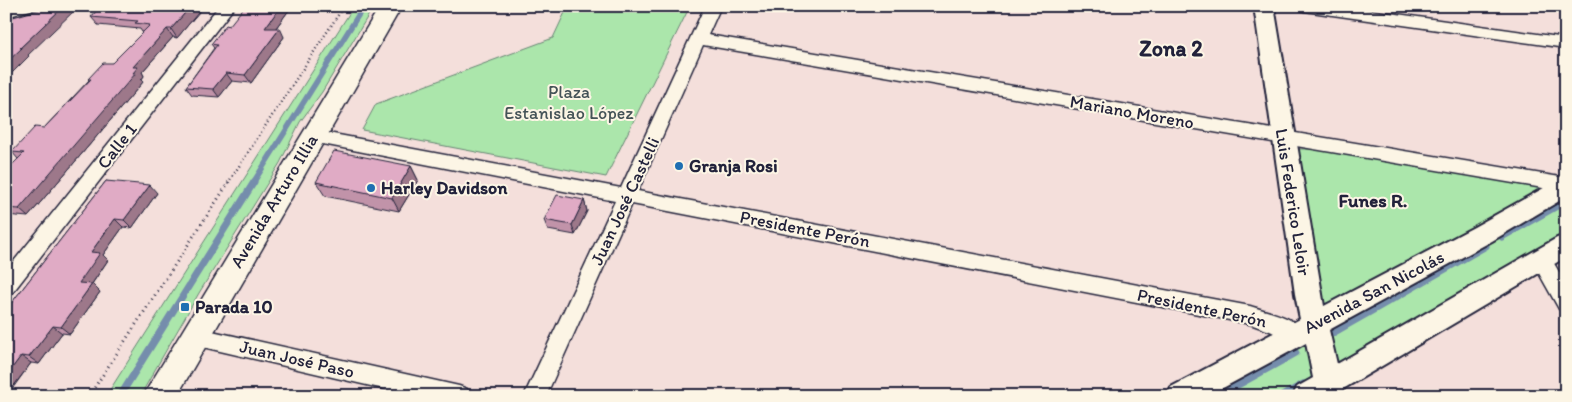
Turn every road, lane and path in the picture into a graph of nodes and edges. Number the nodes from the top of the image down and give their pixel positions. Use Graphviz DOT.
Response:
graph roads {
  1 [pos="29,6"];
  2 [pos="227,6"];
  3 [pos="344,6"];
  4 [pos="391,6"];
  5 [pos="469,6"];
  6 [pos="565,6"];
  7 [pos="607,6"];
  8 [pos="713,6"];
  9 [pos="1264,6"];
  10 [pos="1304,6"];
  11 [pos="454,7"];
  12 [pos="6,12"];
  13 [pos="699,39"];
  14 [pos="1566,43"];
  15 [pos="312,136"];
  16 [pos="1283,138"];
  17 [pos="1566,185"];
  18 [pos="628,196"];
  19 [pos="1566,245"];
  20 [pos="1541,259"];
  21 [pos="6,286"];
  22 [pos="1566,303"];
  23 [pos="1304,329"];
  24 [pos="194,336"];
  25 [pos="1322,392"];
  26 [pos="90,396"];
  27 [pos="159,396"];
  28 [pos="459,396"];
  29 [pos="535,396"];
  30 [pos="1181,396"];
  1 -- 12 [label="street"];
  2 -- 21 [label="street, Calle 1"];
  3 -- 26 [label="path"];
  4 -- 15 [label="main road, Avenida Arturo Illia"];
  5 -- 11 [label="path"];
  6 -- 7 [label="path"];
  8 -- 13 [label="street, Juan José Castelli"];
  9 -- 16 [label="street, Luis Federico Leloir"];
  10 -- 14 [label="street"];
  13 -- 16 [label="street, Mariano Moreno"];
  13 -- 18 [label="street, Juan José Castelli"];
  15 -- 18 [label="street, Presidente Perón"];
  15 -- 24 [label="main road, Avenida Arturo Illia"];
  16 -- 17 [label="street, Mariano Moreno"];
  16 -- 23 [label="street, Luis Federico Leloir"];
  17 -- 23 [label="street, Avenida San Nicolás"];
  18 -- 23 [label="street, Presidente Perón"];
  18 -- 29 [label="street, Juan José Castelli"];
  19 -- 20 [label="street"];
  20 -- 22 [label="street"];
  20 -- 25 [label="street"];
  23 -- 25 [label="street, Luis Federico Leloir"];
  23 -- 30 [label="street, Avenida San Nicolás"];
  24 -- 27 [label="main road, Avenida Arturo Illia"];
  24 -- 28 [label="street, Juan José Paso"];
}
